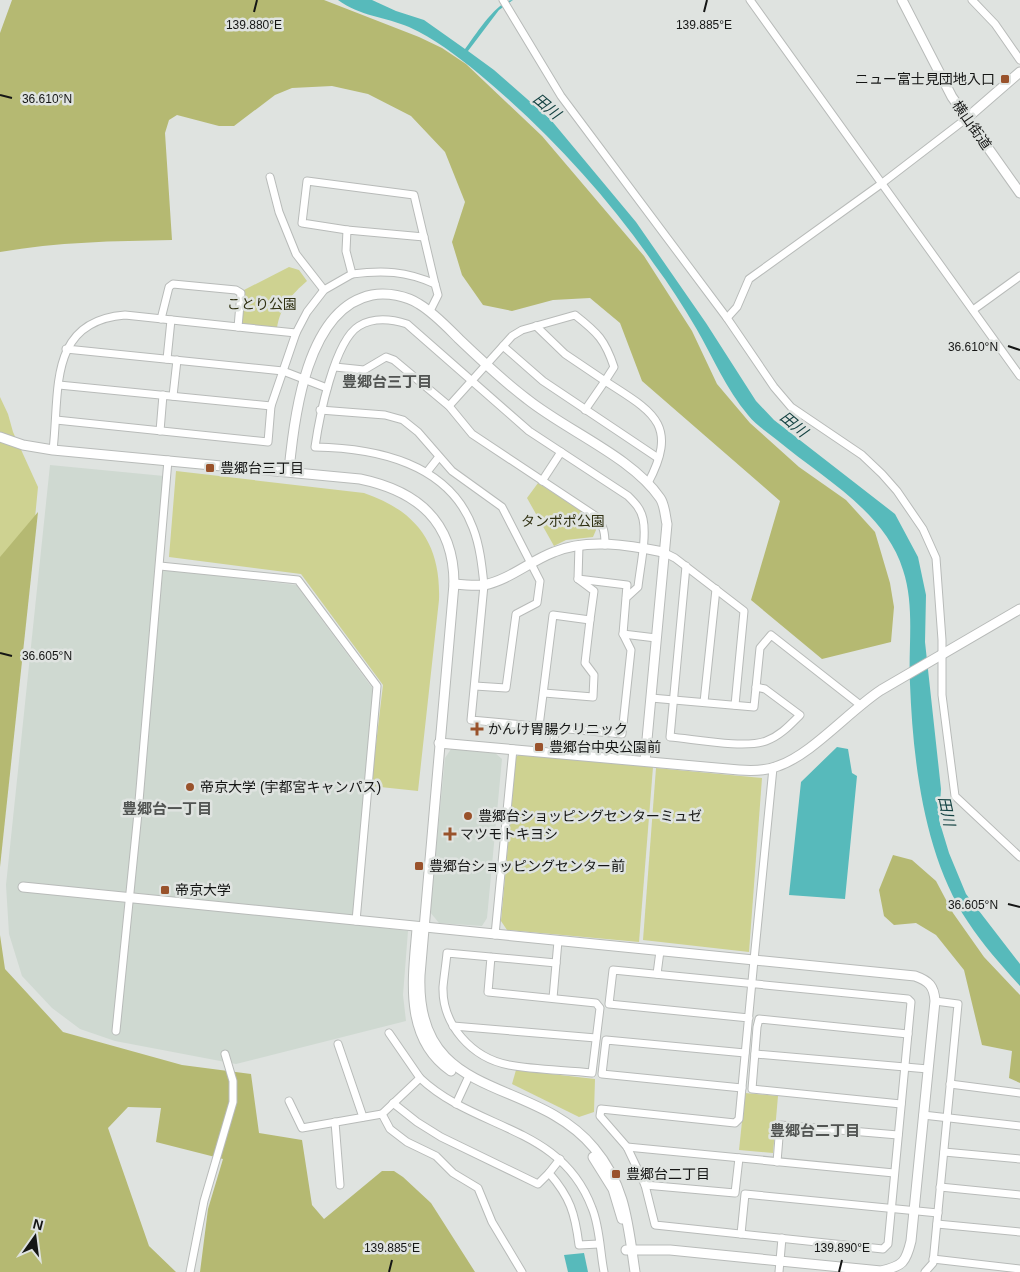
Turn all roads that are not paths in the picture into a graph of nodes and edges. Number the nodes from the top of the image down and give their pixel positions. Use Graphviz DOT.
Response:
graph roads {
  1 [pos="504,0"];
  2 [pos="750,0"];
  3 [pos="902,0"];
  4 [pos="972,0"];
  5 [pos="1020,60"];
  6 [pos="1020,72"];
  7 [pos="967,118"];
  8 [pos="270,177"];
  9 [pos="882,184"];
  10 [pos="1020,193"];
  11 [pos="347,230"];
  12 [pos="424,237"];
  13 [pos="352,274"];
  14 [pos="1020,276"];
  15 [pos="435,284"];
  16 [pos="324,290"];
  17 [pos="973,310"];
  18 [pos="430,311"];
  19 [pos="727,318"];
  20 [pos="161,319"];
  21 [pos="171,320"];
  22 [pos="536,326"];
  23 [pos="238,327"];
  24 [pos="296,333"];
  25 [pos="503,346"];
  26 [pos="66,349"];
  27 [pos="167,359"];
  28 [pos="177,360"];
  29 [pos="486,364"];
  30 [pos="335,367"];
  31 [pos="283,371"];
  32 [pos="1020,376"];
  33 [pos="305,379"];
  34 [pos="471,382"];
  35 [pos="605,382"];
  36 [pos="59,385"];
  37 [pos="327,388"];
  38 [pos="163,395"];
  39 [pos="173,396"];
  40 [pos="271,406"];
  41 [pos="449,406"];
  42 [pos="320,410"];
  43 [pos="585,410"];
  44 [pos="56,420"];
  45 [pos="160,431"];
  46 [pos="0,437"];
  47 [pos="52,450"];
  48 [pos="561,452"];
  49 [pos="438,458"];
  50 [pos="658,458"];
  51 [pos="168,460"];
  52 [pos="289,471"];
  53 [pos="427,472"];
  54 [pos="542,481"];
  55 [pos="648,483"];
  56 [pos="579,545"];
  57 [pos="605,545"];
  58 [pos="642,549"];
  59 [pos="663,552"];
  60 [pos="530,563"];
  61 [pos="160,566"];
  62 [pos="686,566"];
  63 [pos="578,579"];
  64 [pos="454,584"];
  65 [pos="484,585"];
  66 [pos="716,589"];
  67 [pos="626,598"];
  68 [pos="1020,609"];
  69 [pos="590,620"];
  70 [pos="623,634"];
  71 [pos="656,638"];
  72 [pos="941,654"];
  73 [pos="474,686"];
  74 [pos="756,687"];
  75 [pos="544,693"];
  76 [pos="651,698"];
  77 [pos="672,700"];
  78 [pos="704,702"];
  79 [pos="859,704"];
  80 [pos="735,705"];
  81 [pos="539,726"];
  82 [pos="556,728"];
  83 [pos="439,743"];
  84 [pos="513,749"];
  85 [pos="552,752"];
  86 [pos="644,761"];
  87 [pos="773,768"];
  88 [pos="1020,857"];
  89 [pos="23,888"];
  90 [pos="130,898"];
  91 [pos="356,921"];
  92 [pos="420,927"];
  93 [pos="495,935"];
  94 [pos="558,941"];
  95 [pos="660,950"];
  96 [pos="491,957"];
  97 [pos="754,960"];
  98 [pos="556,963"];
  99 [pos="657,974"];
  100 [pos="752,983"];
  101 [pos="553,998"];
  102 [pos="935,1001"];
  103 [pos="749,1018"];
  104 [pos="453,1026"];
  105 [pos="116,1031"];
  106 [pos="388,1033"];
  107 [pos="908,1034"];
  108 [pos="596,1038"];
  109 [pos="338,1044"];
  110 [pos="745,1053"];
  111 [pos="225,1054"];
  112 [pos="755,1054"];
  113 [pos="904,1067"];
  114 [pos="928,1069"];
  115 [pos="420,1078"];
  116 [pos="467,1079"];
  117 [pos="950,1084"];
  118 [pos="742,1088"];
  119 [pos="1020,1093"];
  120 [pos="289,1101"];
  121 [pos="393,1103"];
  122 [pos="456,1104"];
  123 [pos="901,1104"];
  124 [pos="382,1114"];
  125 [pos="924,1115"];
  126 [pos="364,1117"];
  127 [pos="947,1117"];
  128 [pos="335,1122"];
  129 [pos="1020,1126"];
  130 [pos="898,1135"];
  131 [pos="627,1147"];
  132 [pos="944,1152"];
  133 [pos="739,1158"];
  134 [pos="560,1159"];
  135 [pos="1020,1159"];
  136 [pos="777,1162"];
  137 [pos="548,1173"];
  138 [pos="894,1173"];
  139 [pos="340,1185"];
  140 [pos="645,1185"];
  141 [pos="940,1187"];
  142 [pos="1020,1194"];
  143 [pos="891,1208"];
  144 [pos="914,1210"];
  145 [pos="938,1213"];
  146 [pos="937,1224"];
  147 [pos="1020,1232"];
  148 [pos="741,1234"];
  149 [pos="782,1238"];
  150 [pos="599,1244"];
  151 [pos="629,1250"];
  152 [pos="933,1259"];
  153 [pos="780,1262"];
  154 [pos="997,1269"];
  155 [pos="1020,1269"];
  156 [pos="867,1271"];
  157 [pos="190,1272"];
  158 [pos="522,1272"];
  159 [pos="604,1272"];
  160 [pos="630,1272"];
  161 [pos="635,1272"];
  162 [pos="779,1272"];
  163 [pos="925,1272"];
  1 -- 19 [label="street"];
  2 -- 9 [label="street"];
  3 -- 7 [label="street, 横山街道"];
  4 -- 5 [label="street"];
  6 -- 7 [label="street"];
  7 -- 9 [label="street"];
  7 -- 10 [label="street, 横山街道"];
  8 -- 16 [label="street"];
  9 -- 17 [label="street"];
  9 -- 19 [label="street"];
  11 -- 12 [label="street"];
  11 -- 12 [label="street"];
  11 -- 13 [label="street"];
  12 -- 15 [label="street"];
  13 -- 15 [label="street"];
  13 -- 16 [label="street"];
  14 -- 17 [label="street"];
  15 -- 18 [label="street"];
  16 -- 24 [label="street"];
  17 -- 32 [label="street"];
  18 -- 29 [label="street"];
  18 -- 33 [label="street"];
  19 -- 72 [label="street"];
  20 -- 21 [label="street"];
  20 -- 23 [label="street"];
  20 -- 26 [label="street"];
  21 -- 23 [label="street"];
  21 -- 27 [label="street"];
  22 -- 25 [label="street"];
  22 -- 35 [label="street"];
  22 -- 35 [label="street"];
  23 -- 24 [label="street"];
  24 -- 31 [label="street"];
  25 -- 29 [label="street"];
  25 -- 43 [label="street"];
  26 -- 27 [label="street"];
  26 -- 36 [label="street"];
  27 -- 28 [label="street"];
  28 -- 31 [label="street"];
  28 -- 39 [label="street"];
  29 -- 34 [label="street"];
  29 -- 55 [label="street"];
  30 -- 34 [label="street"];
  30 -- 37 [label="street"];
  30 -- 41 [label="street"];
  31 -- 33 [label="street"];
  31 -- 40 [label="street"];
  33 -- 37 [label="street"];
  33 -- 52 [label="street"];
  34 -- 41 [label="street"];
  34 -- 48 [label="street"];
  35 -- 43 [label="street"];
  35 -- 50 [label="street"];
  36 -- 38 [label="street"];
  36 -- 44 [label="street"];
  37 -- 42 [label="street"];
  38 -- 39 [label="street"];
  38 -- 45 [label="street"];
  39 -- 40 [label="street"];
  40 -- 45 [label="street"];
  41 -- 54 [label="street"];
  42 -- 49 [label="street"];
  42 -- 53 [label="street"];
  43 -- 50 [label="street"];
  44 -- 45 [label="street"];
  44 -- 47 [label="street"];
  46 -- 47 [label="street"];
  47 -- 51 [label="street"];
  48 -- 54 [label="street"];
  48 -- 58 [label="street"];
  49 -- 53 [label="street"];
  49 -- 60 [label="street"];
  50 -- 55 [label="street"];
  51 -- 52 [label="street"];
  51 -- 61 [label="street"];
  52 -- 64 [label="street"];
  53 -- 65 [label="street"];
  54 -- 57 [label="street"];
  55 -- 59 [label="street"];
  56 -- 57 [label="street"];
  56 -- 60 [label="street"];
  56 -- 63 [label="street"];
  57 -- 58 [label="street"];
  58 -- 59 [label="street"];
  58 -- 67 [label="street"];
  59 -- 62 [label="street"];
  59 -- 71 [label="street"];
  60 -- 65 [label="street"];
  60 -- 73 [label="street"];
  61 -- 90 [label="street"];
  61 -- 91 [label="street"];
  62 -- 66 [label="street"];
  62 -- 77 [label="street"];
  63 -- 67 [label="street"];
  63 -- 69 [label="street"];
  64 -- 65 [label="street"];
  64 -- 83 [label="street"];
  65 -- 73 [label="street"];
  66 -- 78 [label="street"];
  66 -- 80 [label="street"];
  67 -- 70 [label="street"];
  68 -- 72 [label="street"];
  69 -- 75 [label="street"];
  69 -- 75 [label="street"];
  70 -- 71 [label="street"];
  70 -- 82 [label="street"];
  71 -- 76 [label="street"];
  72 -- 79 [label="street"];
  72 -- 88 [label="street"];
  73 -- 81 [label="street"];
  74 -- 77 [label="street"];
  74 -- 79 [label="street"];
  74 -- 80 [label="street"];
  75 -- 81 [label="street"];
  76 -- 77 [label="street"];
  76 -- 86 [label="street"];
  77 -- 78 [label="street"];
  78 -- 80 [label="street"];
  79 -- 87 [label="street"];
  81 -- 82 [label="street"];
  82 -- 85 [label="street"];
  83 -- 84 [label="street"];
  83 -- 92 [label="street"];
  84 -- 85 [label="street"];
  84 -- 93 [label="street"];
  85 -- 86 [label="street"];
  86 -- 87 [label="street"];
  87 -- 97 [label="street"];
  89 -- 90 [label="street"];
  90 -- 91 [label="street"];
  90 -- 105 [label="street"];
  91 -- 92 [label="street"];
  92 -- 93 [label="street"];
  92 -- 116 [label="street"];
  93 -- 94 [label="street"];
  94 -- 95 [label="street"];
  94 -- 98 [label="street"];
  95 -- 97 [label="street"];
  95 -- 99 [label="street"];
  96 -- 98 [label="street"];
  96 -- 101 [label="street"];
  96 -- 104 [label="street"];
  97 -- 100 [label="street"];
  97 -- 102 [label="street"];
  98 -- 101 [label="street"];
  99 -- 100 [label="street"];
  99 -- 103 [label="street"];
  100 -- 103 [label="street"];
  100 -- 107 [label="street"];
  101 -- 108 [label="street"];
  102 -- 114 [label="street"];
  102 -- 117 [label="street"];
  103 -- 110 [label="street"];
  104 -- 108 [label="street"];
  104 -- 108 [label="street"];
  106 -- 115 [label="street"];
  107 -- 112 [label="street"];
  107 -- 113 [label="street"];
  109 -- 126 [label="street"];
  110 -- 118 [label="street"];
  110 -- 118 [label="street"];
  111 -- 157 [label="street"];
  112 -- 113 [label="street"];
  112 -- 123 [label="street"];
  113 -- 114 [label="street"];
  113 -- 123 [label="street"];
  114 -- 125 [label="street"];
  115 -- 121 [label="street"];
  115 -- 122 [label="street"];
  116 -- 122 [label="street"];
  116 -- 151 [label="street"];
  117 -- 119 [label="street"];
  117 -- 127 [label="street"];
  118 -- 131 [label="street"];
  120 -- 128 [label="street"];
  121 -- 124 [label="street"];
  121 -- 137 [label="street"];
  122 -- 134 [label="street"];
  123 -- 130 [label="street"];
  124 -- 126 [label="street"];
  124 -- 158 [label="street"];
  125 -- 127 [label="street"];
  125 -- 144 [label="street"];
  126 -- 128 [label="street"];
  127 -- 129 [label="street"];
  127 -- 132 [label="street"];
  128 -- 139 [label="street"];
  130 -- 136 [label="street"];
  130 -- 138 [label="street"];
  131 -- 133 [label="street"];
  131 -- 140 [label="street"];
  132 -- 135 [label="street"];
  132 -- 141 [label="street"];
  133 -- 136 [label="street"];
  133 -- 140 [label="street"];
  134 -- 137 [label="street"];
  134 -- 150 [label="street"];
  136 -- 138 [label="street"];
  137 -- 150 [label="street"];
  138 -- 143 [label="street"];
  140 -- 148 [label="street"];
  141 -- 142 [label="street"];
  141 -- 145 [label="street"];
  143 -- 144 [label="street"];
  143 -- 148 [label="street"];
  143 -- 149 [label="street"];
  144 -- 145 [label="street"];
  144 -- 156 [label="street"];
  145 -- 146 [label="street"];
  146 -- 147 [label="street"];
  146 -- 152 [label="street"];
  148 -- 149 [label="street"];
  149 -- 153 [label="street"];
  150 -- 159 [label="street"];
  151 -- 153 [label="street"];
  151 -- 160 [label="street"];
  151 -- 161 [label="street"];
  152 -- 154 [label="street"];
  152 -- 163 [label="street"];
  153 -- 156 [label="street"];
  153 -- 162 [label="street"];
  154 -- 155 [label="street"];
}
